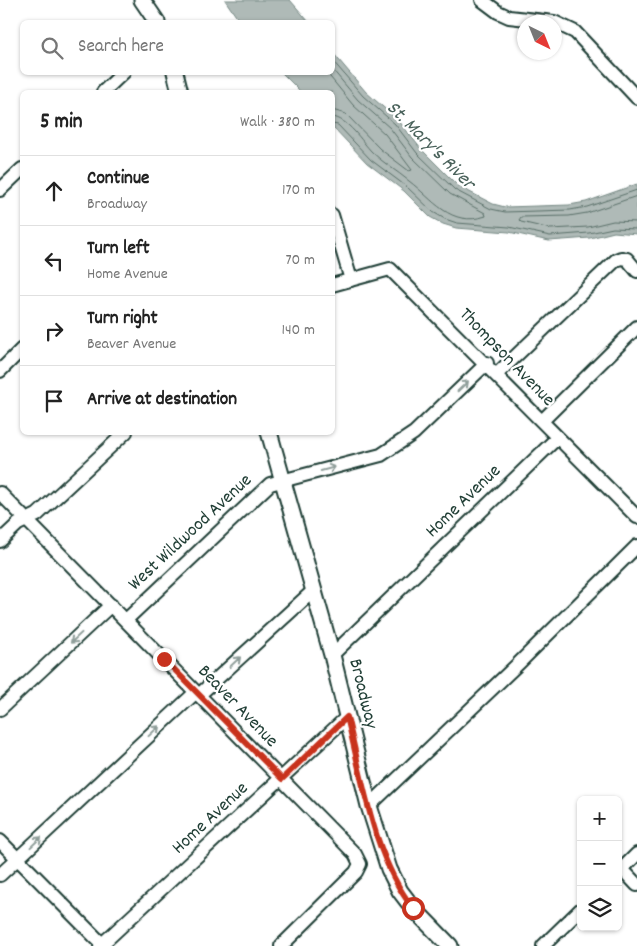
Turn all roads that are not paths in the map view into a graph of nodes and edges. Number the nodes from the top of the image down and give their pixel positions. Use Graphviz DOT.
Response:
graph roads {
  1 [pos="142,0"];
  2 [pos="482,0"];
  3 [pos="156,20"];
  4 [pos="121,75"];
  5 [pos="176,75"];
  6 [pos="105,90"];
  7 [pos="180,90"];
  8 [pos="637,98"];
  9 [pos="20,171"];
  10 [pos="0,190"];
  11 [pos="335,225"];
  12 [pos="637,271"];
  13 [pos="351,280"];
  14 [pos="335,284"];
  15 [pos="637,327"];
  16 [pos="20,351"];
  17 [pos="486,363"];
  18 [pos="0,371"];
  19 [pos="497,374"];
  20 [pos="542,421"];
  21 [pos="123,435"];
  22 [pos="270,435"];
  23 [pos="557,438"];
  24 [pos="281,481"];
  25 [pos="0,493"];
  26 [pos="637,517"];
  27 [pos="29,521"];
  28 [pos="0,542"];
  29 [pos="637,546"];
  30 [pos="312,591"];
  31 [pos="111,605"];
  32 [pos="126,620"];
  33 [pos="332,655"];
  34 [pos="197,693"];
  35 [pos="0,709"];
  36 [pos="347,717"];
  37 [pos="282,779"];
  38 [pos="369,806"];
  39 [pos="0,841"];
  40 [pos="637,854"];
  41 [pos="17,859"];
  42 [pos="622,869"];
  43 [pos="622,873"];
  44 [pos="0,875"];
  45 [pos="637,885"];
  46 [pos="577,913"];
  47 [pos="102,945"];
  48 [pos="280,946"];
  49 [pos="450,946"];
  50 [pos="543,946"];
  1 -- 3 [label="main road"];
  2 -- 8 [label="street"];
  4 -- 6 [label="street"];
  5 -- 7 [label="main road"];
  9 -- 10 [label="street"];
  11 -- 13 [label="street"];
  12 -- 19 [label="street"];
  13 -- 14 [label="street, Thompson Avenue"];
  13 -- 17 [label="street, Thompson Avenue"];
  15 -- 20 [label="street"];
  16 -- 18 [label="street"];
  17 -- 19 [label="street, Thompson Avenue"];
  24 -- 17 [label="street, West Wildwood Avenue, one-way"];
  19 -- 20 [label="street, Thompson Avenue"];
  20 -- 23 [label="street, Thompson Avenue"];
  21 -- 27 [label="street"];
  22 -- 24 [label="main road, Broadway"];
  23 -- 26 [label="street, Thompson Avenue"];
  23 -- 33 [label="street, Home Avenue"];
  24 -- 30 [label="main road, Broadway"];
  24 -- 32 [label="street, West Wildwood Avenue"];
  25 -- 27 [label="street, Beaver Avenue"];
  27 -- 28 [label="street"];
  27 -- 31 [label="street, Beaver Avenue"];
  29 -- 38 [label="street"];
  30 -- 33 [label="main road, Broadway"];
  34 -- 30 [label="street, one-way"];
  31 -- 32 [label="street, Beaver Avenue"];
  31 -- 35 [label="street, West Wildwood Avenue, one-way"];
  32 -- 34 [label="street, Beaver Avenue"];
  33 -- 36 [label="main road, Broadway"];
  34 -- 37 [label="street, Beaver Avenue"];
  41 -- 34 [label="street, one-way"];
  36 -- 37 [label="street, Home Avenue"];
  36 -- 38 [label="main road, Broadway"];
  37 -- 47 [label="street, Home Avenue"];
  37 -- 48 [label="street, Beaver Avenue"];
  38 -- 49 [label="main road, Broadway"];
  39 -- 41 [label="street"];
  40 -- 42 [label="street"];
  41 -- 44 [label="street"];
  41 -- 47 [label="street"];
  43 -- 45 [label="street"];
  46 -- 50 [label="street"];
}
